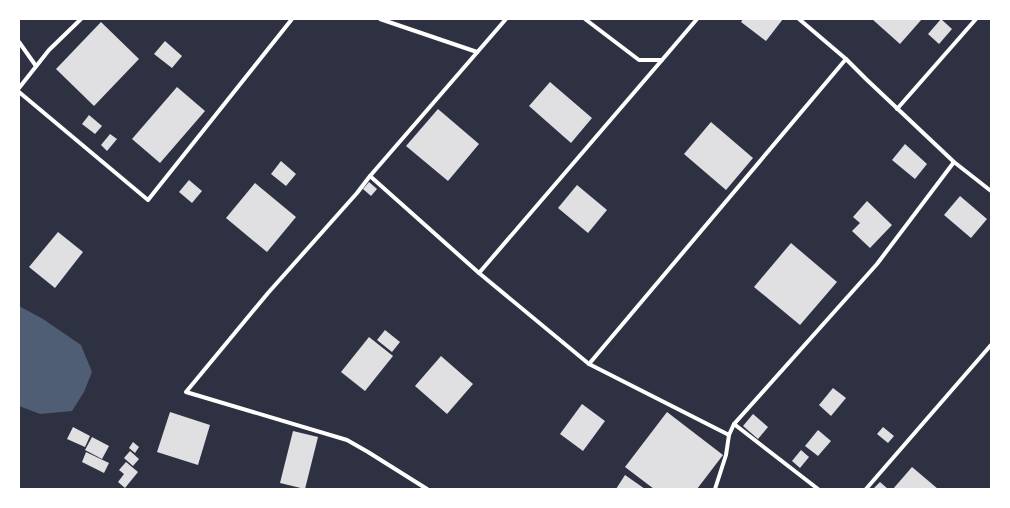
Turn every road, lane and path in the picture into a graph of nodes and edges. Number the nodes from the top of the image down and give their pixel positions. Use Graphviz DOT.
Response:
graph roads {
  1 [pos="81,19"];
  2 [pos="292,19"];
  3 [pos="380,19"];
  4 [pos="506,19"];
  5 [pos="585,19"];
  6 [pos="697,19"];
  7 [pos="799,19"];
  8 [pos="976,19"];
  9 [pos="19,42"];
  10 [pos="477,52"];
  11 [pos="846,59"];
  12 [pos="662,60"];
  13 [pos="36,66"];
  14 [pos="19,88"];
  15 [pos="19,92"];
  16 [pos="897,109"];
  17 [pos="954,162"];
  18 [pos="370,176"];
  19 [pos="991,191"];
  20 [pos="479,273"];
  21 [pos="991,345"];
  22 [pos="589,364"];
  23 [pos="734,424"];
  24 [pos="729,435"];
  25 [pos="427,489"];
  26 [pos="715,489"];
  27 [pos="818,489"];
  28 [pos="866,489"];
  1 -- 13 [label="street"];
  2 -- 15 [label="street"];
  3 -- 10 [label="street"];
  4 -- 10 [label="street"];
  5 -- 12 [label="street"];
  6 -- 12 [label="street"];
  7 -- 11 [label="street"];
  8 -- 16 [label="street"];
  9 -- 13 [label="street"];
  10 -- 18 [label="street"];
  11 -- 16 [label="street"];
  11 -- 22 [label="street"];
  12 -- 20 [label="street"];
  13 -- 14 [label="street"];
  16 -- 17 [label="street"];
  17 -- 19 [label="street"];
  17 -- 23 [label="street"];
  18 -- 20 [label="street"];
  18 -- 25 [label="street"];
  20 -- 22 [label="street"];
  21 -- 28 [label="street"];
  22 -- 24 [label="street"];
  23 -- 24 [label="street"];
  23 -- 27 [label="street"];
  24 -- 26 [label="street"];
}
